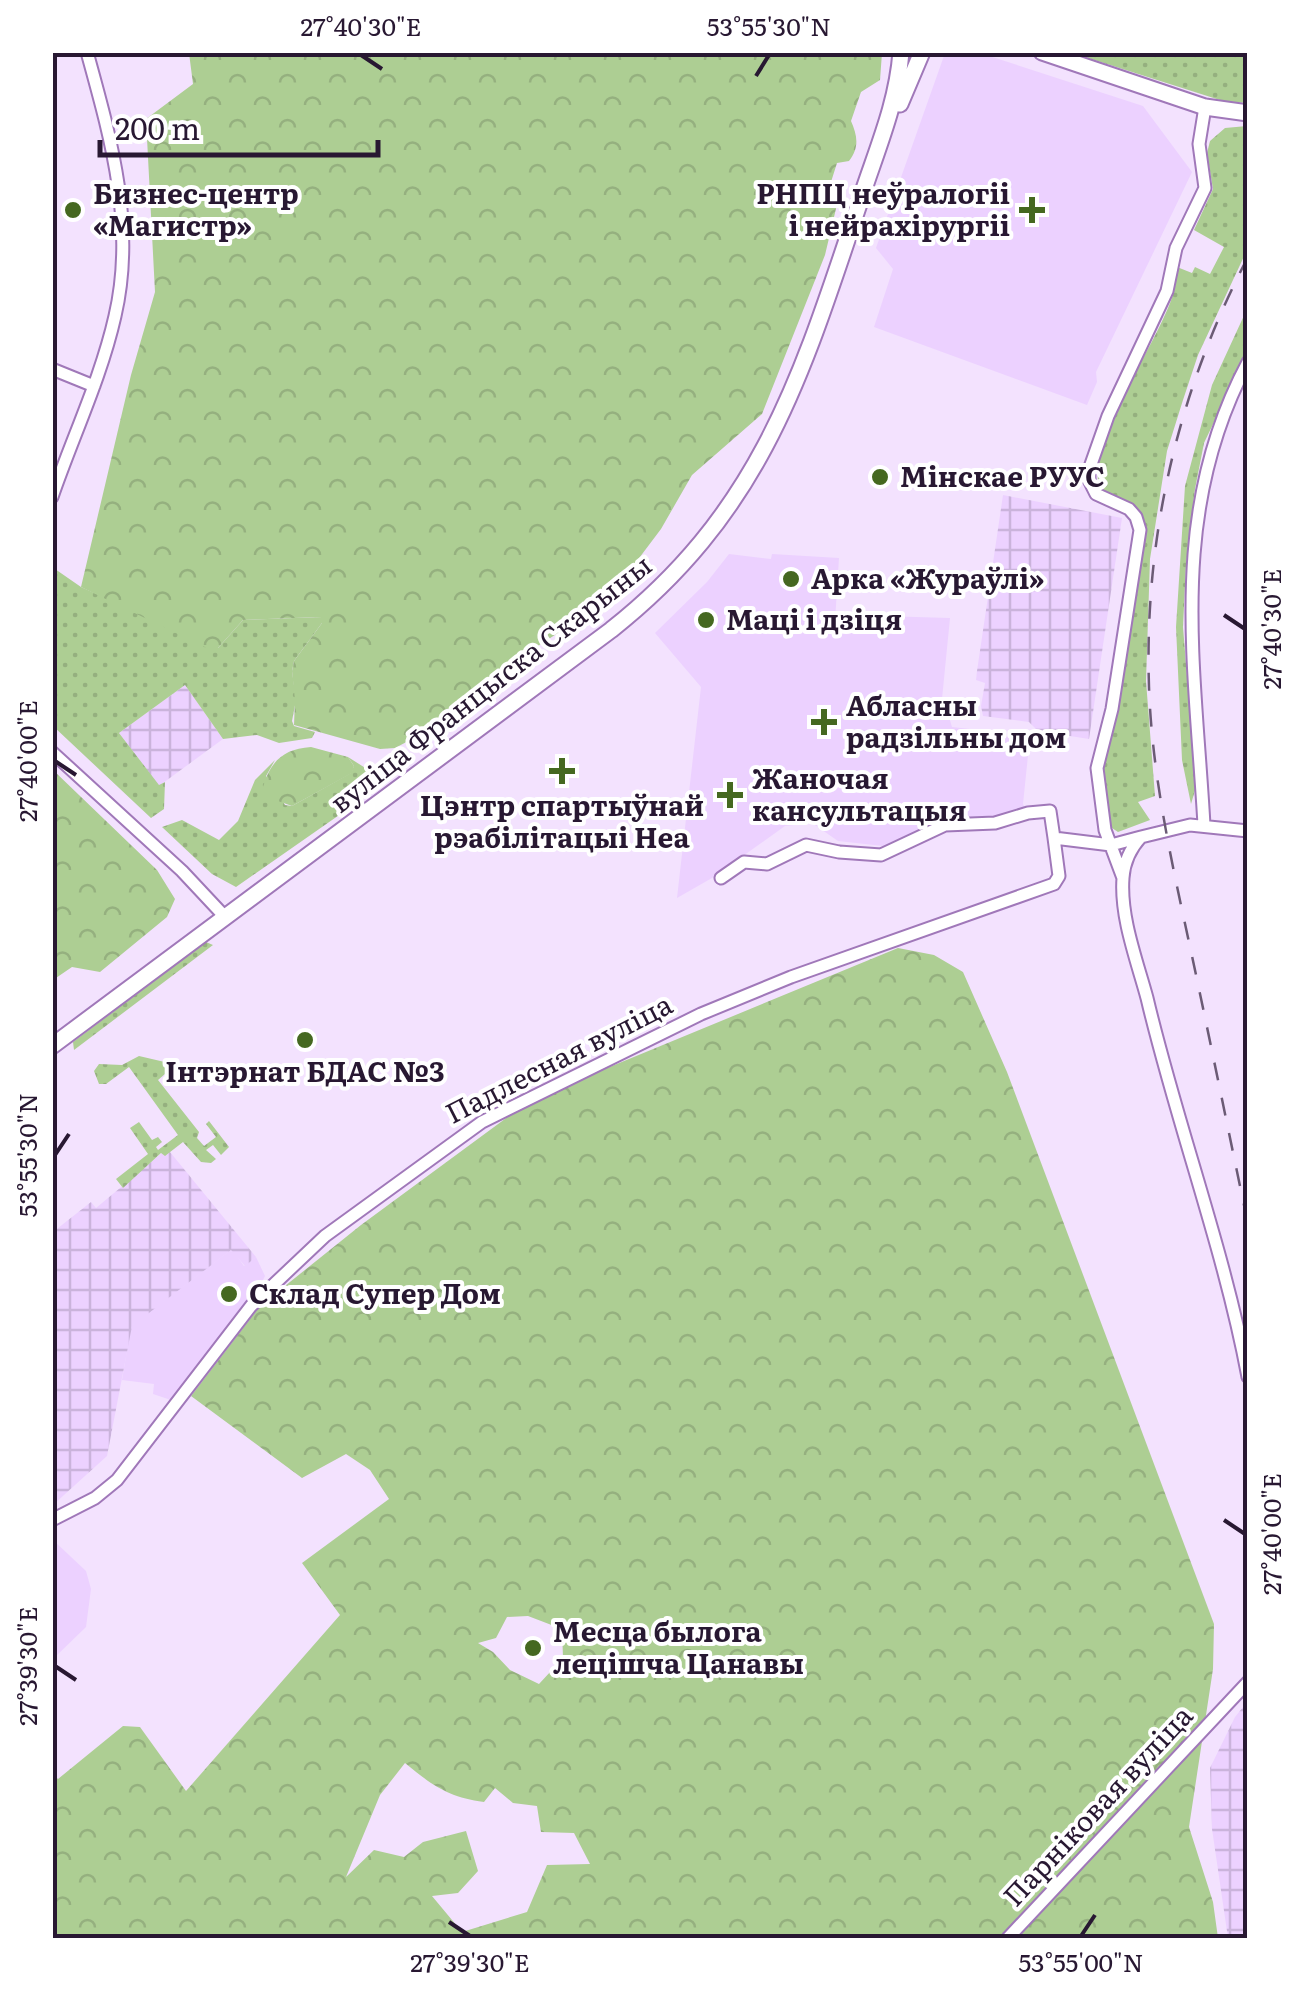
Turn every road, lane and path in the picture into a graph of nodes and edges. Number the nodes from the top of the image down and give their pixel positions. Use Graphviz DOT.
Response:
graph roads {
  1 [pos="88,52"];
  2 [pos="893,52"];
  3 [pos="902,52"];
  4 [pos="922,52"];
  5 [pos="1042,52"];
  6 [pos="1205,107"];
  7 [pos="1248,113"];
  8 [pos="879,147"];
  9 [pos="1248,362"];
  10 [pos="52,369"];
  11 [pos="94,386"];
  12 [pos="1242,388"];
  13 [pos="52,496"];
  14 [pos="52,752"];
  15 [pos="1204,825"];
  16 [pos="1248,832"];
  17 [pos="1141,837"];
  18 [pos="1054,838"];
  19 [pos="1111,846"];
  20 [pos="720,878"];
  21 [pos="1123,878"];
  22 [pos="226,918"];
  23 [pos="52,1046"];
  24 [pos="1248,1378"];
  25 [pos="52,1520"];
  26 [pos="1248,1682"];
  27 [pos="1008,1938"];
  1 -- 11 [label="street"];
  2 -- 8 [label="main road, вуліца Францыска Скарыны"];
  3 -- 8 [label="main road, вуліца Францыска Скарыны"];
  4 -- 8 [label="main road"];
  5 -- 6 [label="main road"];
  6 -- 7 [label="main road"];
  6 -- 19 [label="street"];
  8 -- 22 [label="main road, вуліца Францыска Скарыны"];
  9 -- 12 [label="street"];
  10 -- 11 [label="street"];
  11 -- 13 [label="street"];
  12 -- 15 [label="street"];
  14 -- 22 [label="street"];
  15 -- 16 [label="street"];
  15 -- 17 [label="street"];
  17 -- 19 [label="street"];
  17 -- 21 [label="street"];
  18 -- 19 [label="street"];
  18 -- 20 [label="street"];
  18 -- 25 [label="street, Падлесная вуліца"];
  19 -- 21 [label="street"];
  21 -- 24 [label="street"];
  22 -- 23 [label="main road, вуліца Францыска Скарыны"];
  26 -- 27 [label="street, Парніковая вуліца"];
}
